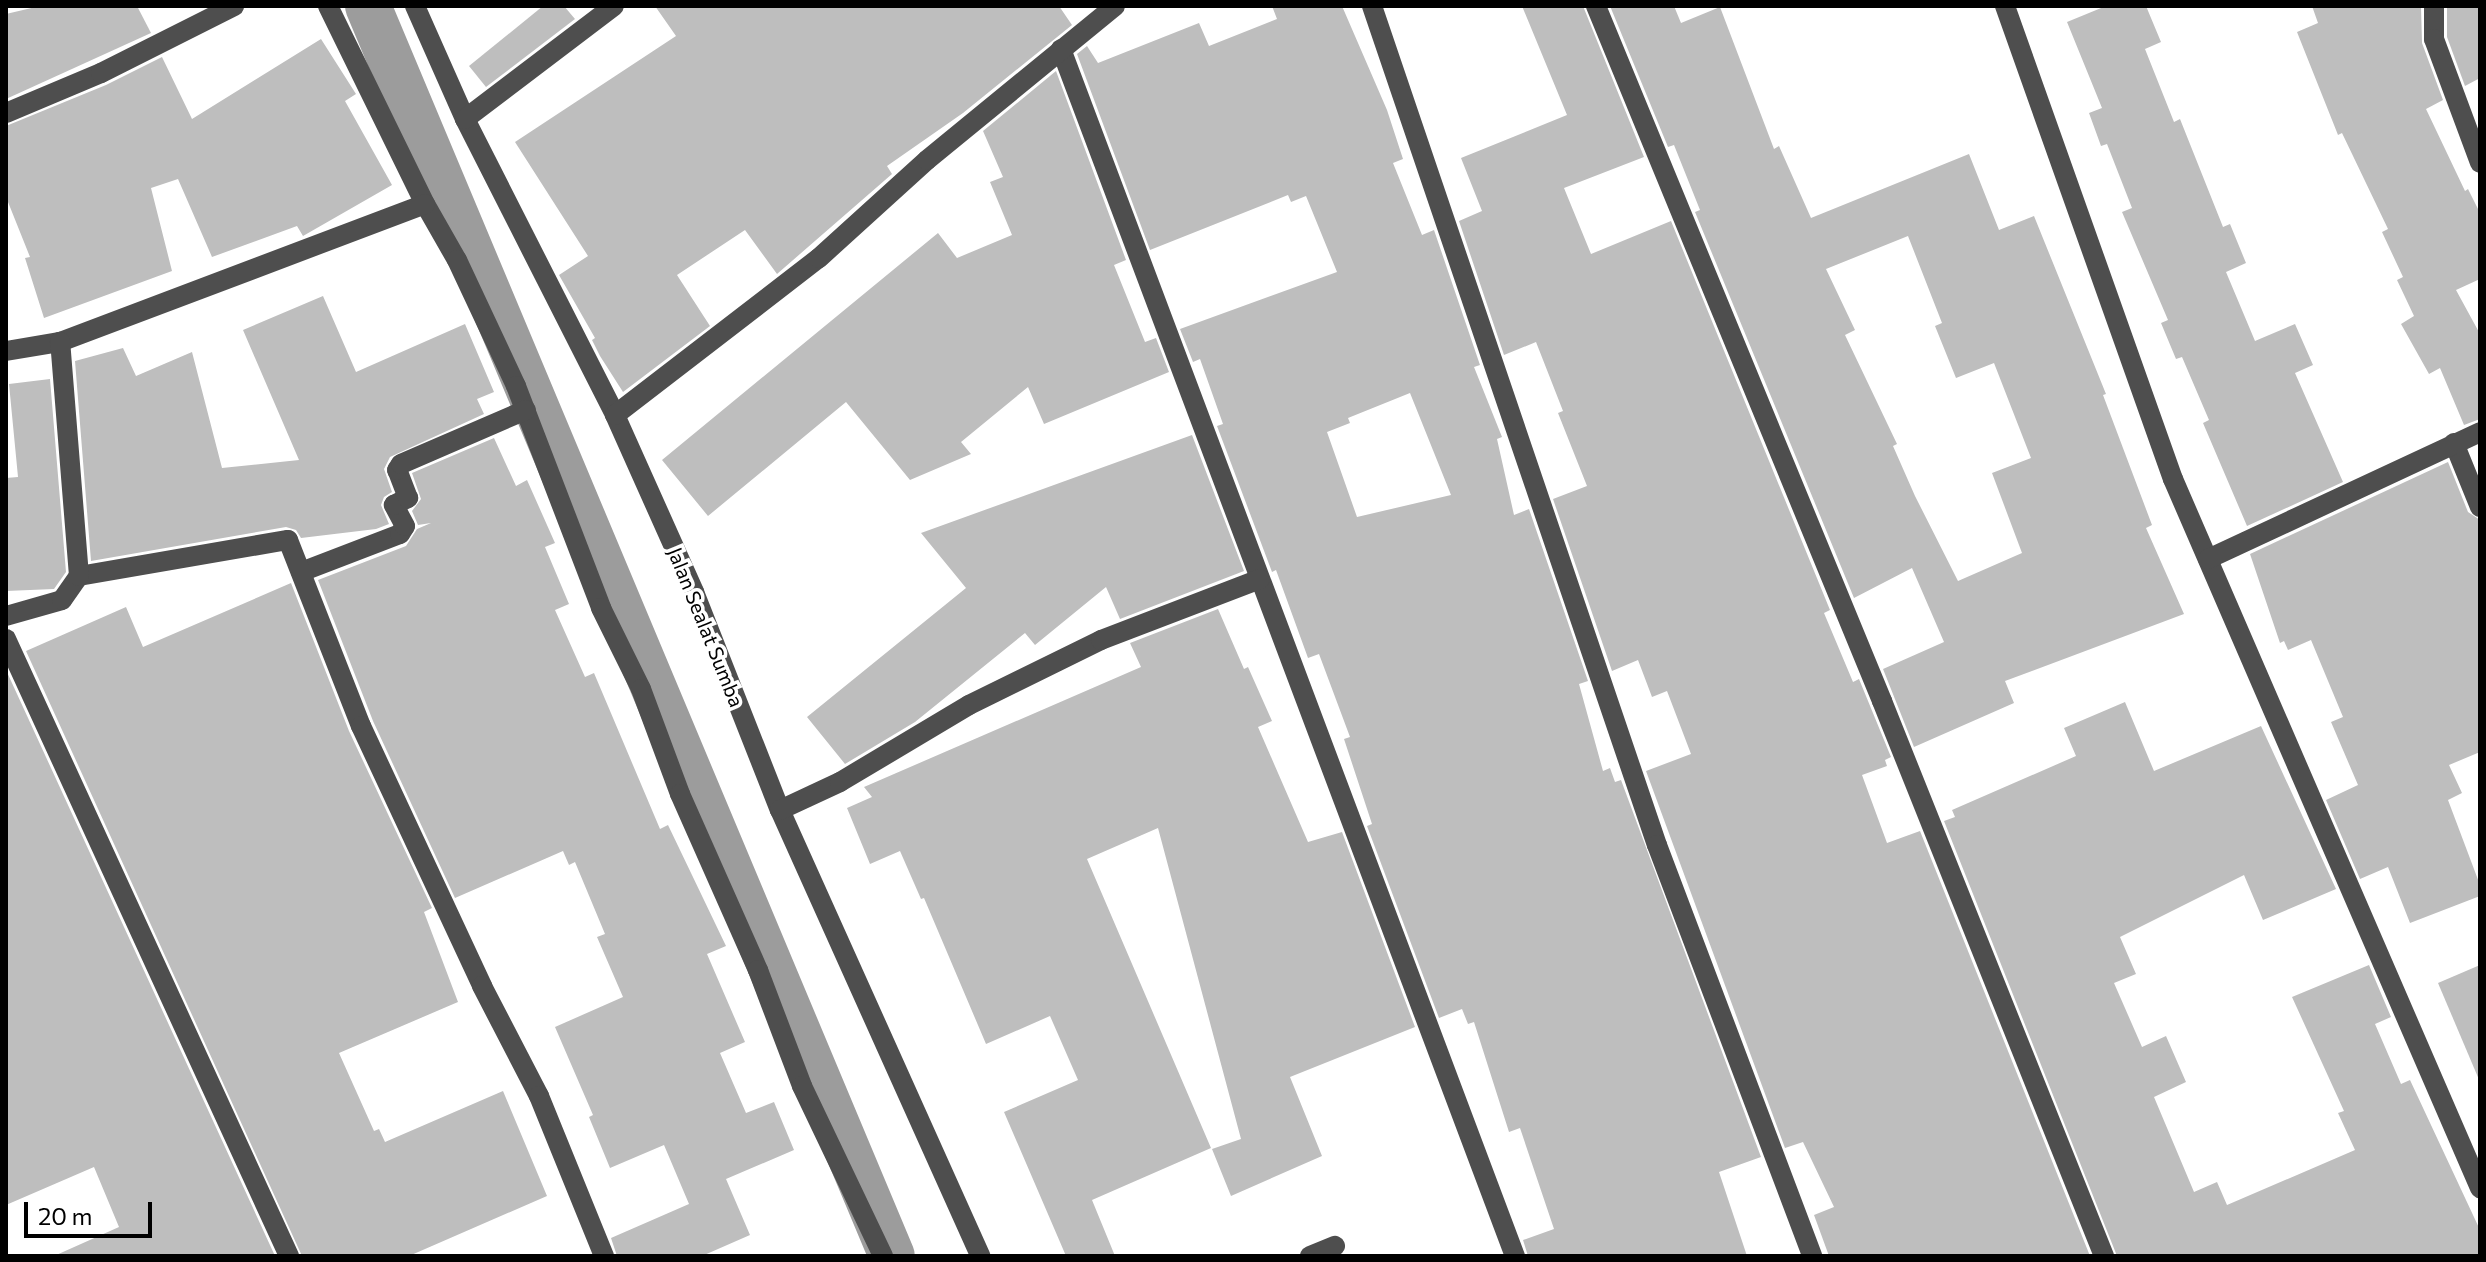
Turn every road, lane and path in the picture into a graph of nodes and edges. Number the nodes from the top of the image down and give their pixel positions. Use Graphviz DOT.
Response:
graph roads {
  1 [pos="234,6"];
  2 [pos="328,6"];
  3 [pos="415,6"];
  4 [pos="614,6"];
  5 [pos="1115,6"];
  6 [pos="1372,6"];
  7 [pos="1596,6"];
  8 [pos="2005,6"];
  9 [pos="2434,6"];
  10 [pos="1061,49"];
  11 [pos="6,113"];
  12 [pos="465,119"];
  13 [pos="2480,163"];
  14 [pos="425,204"];
  15 [pos="60,342"];
  16 [pos="6,351"];
  17 [pos="526,410"];
  18 [pos="615,415"];
  19 [pos="2480,432"];
  20 [pos="2454,443"];
  21 [pos="2480,507"];
  22 [pos="2208,559"];
  23 [pos="301,572"];
  24 [pos="79,576"];
  25 [pos="1260,579"];
  26 [pos="6,616"];
  27 [pos="6,639"];
  28 [pos="780,810"];
  29 [pos="2480,1188"];
  30 [pos="1335,1246"];
  31 [pos="289,1256"];
  32 [pos="604,1256"];
  33 [pos="883,1256"];
  34 [pos="980,1256"];
  35 [pos="1310,1256"];
  36 [pos="1515,1256"];
  37 [pos="1812,1256"];
  38 [pos="2104,1256"];
  1 -- 11 [label="street"];
  2 -- 14 [label="street"];
  3 -- 12 [label="street, Jalan Sealat Sumba"];
  4 -- 12 [label="street"];
  5 -- 10 [label="street"];
  6 -- 37 [label="street"];
  7 -- 38 [label="street"];
  8 -- 22 [label="street"];
  9 -- 13 [label="street"];
  10 -- 18 [label="street"];
  10 -- 25 [label="street"];
  12 -- 18 [label="street, Jalan Sealat Sumba"];
  14 -- 15 [label="street"];
  14 -- 17 [label="street"];
  15 -- 16 [label="street"];
  15 -- 24 [label="street"];
  17 -- 23 [label="street"];
  17 -- 33 [label="street"];
  18 -- 28 [label="street, Jalan Sealat Sumba"];
  19 -- 20 [label="street"];
  20 -- 21 [label="street"];
  20 -- 22 [label="street"];
  22 -- 29 [label="street"];
  23 -- 24 [label="street"];
  23 -- 32 [label="street"];
  24 -- 26 [label="street"];
  25 -- 28 [label="street"];
  25 -- 36 [label="street"];
  27 -- 31 [label="street"];
  28 -- 34 [label="street, Jalan Sealat Sumba"];
  30 -- 35 [label="street"];
}
